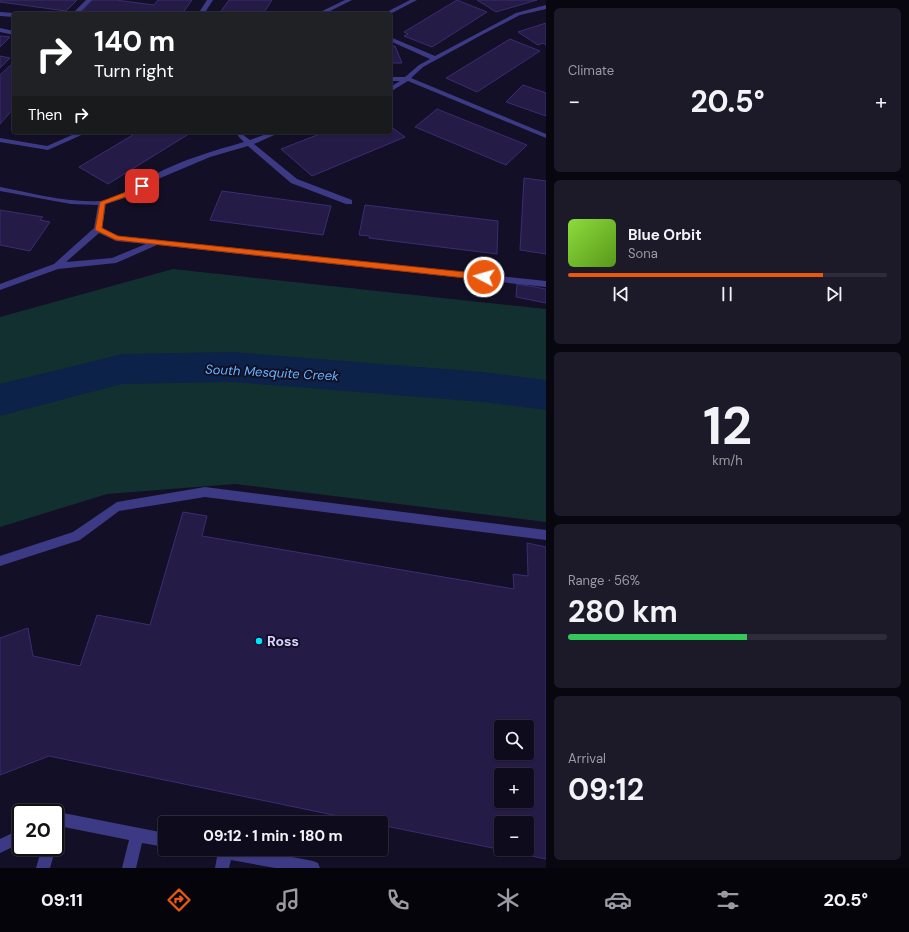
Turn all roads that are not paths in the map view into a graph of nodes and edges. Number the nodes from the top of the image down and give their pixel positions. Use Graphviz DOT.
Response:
graph roads {
  1 [pos="89,0"];
  2 [pos="210,0"];
  3 [pos="349,0"];
  4 [pos="414,0"];
  5 [pos="546,7"];
  6 [pos="77,12"];
  7 [pos="202,12"];
  8 [pos="323,12"];
  9 [pos="390,12"];
  10 [pos="0,14"];
  11 [pos="12,15"];
  12 [pos="0,30"];
  13 [pos="12,33"];
  14 [pos="392,40"];
  15 [pos="434,58"];
  16 [pos="392,79"];
  17 [pos="407,79"];
  18 [pos="392,89"];
  19 [pos="81,134"];
  20 [pos="242,134"];
  21 [pos="273,134"];
  22 [pos="546,136"];
  23 [pos="0,140"];
  24 [pos="250,143"];
  25 [pos="207,155"];
  26 [pos="0,189"];
  27 [pos="349,202"];
  28 [pos="102,203"];
  29 [pos="98,229"];
  30 [pos="157,242"];
  31 [pos="57,266"];
  32 [pos="546,284"];
  33 [pos="0,287"];
  34 [pos="546,535"];
  35 [pos="0,561"];
  36 [pos="64,824"];
  37 [pos="137,835"];
  38 [pos="158,839"];
  39 [pos="12,840"];
  40 [pos="0,846"];
  41 [pos="46,856"];
  42 [pos="220,856"];
  43 [pos="250,856"];
  44 [pos="43,868"];
  45 [pos="129,868"];
  46 [pos="222,868"];
  47 [pos="312,868"];
  1 -- 6 [label="lane"];
  2 -- 7 [label="lane"];
  3 -- 8 [label="lane"];
  4 -- 9 [label="lane"];
  5 -- 15 [label="lane"];
  10 -- 11 [label="lane"];
  12 -- 13 [label="lane"];
  14 -- 15 [label="lane"];
  15 -- 17 [label="lane"];
  16 -- 17 [label="lane"];
  17 -- 18 [label="lane"];
  17 -- 22 [label="lane"];
  19 -- 23 [label="lane"];
  20 -- 24 [label="lane"];
  20 -- 25 [label="lane"];
  21 -- 24 [label="lane"];
  24 -- 25 [label="lane"];
  24 -- 27 [label="lane"];
  25 -- 28 [label="lane"];
  26 -- 28 [label="lane"];
  28 -- 29 [label="lane"];
  29 -- 30 [label="lane"];
  29 -- 31 [label="lane"];
  30 -- 31 [label="lane"];
  30 -- 32 [label="lane"];
  31 -- 33 [label="lane"];
  34 -- 35 [label="lane"];
  36 -- 37 [label="lane"];
  37 -- 38 [label="lane"];
  37 -- 45 [label="lane"];
  39 -- 40 [label="lane"];
  41 -- 44 [label="lane"];
  42 -- 46 [label="lane"];
  43 -- 47 [label="lane"];
}
